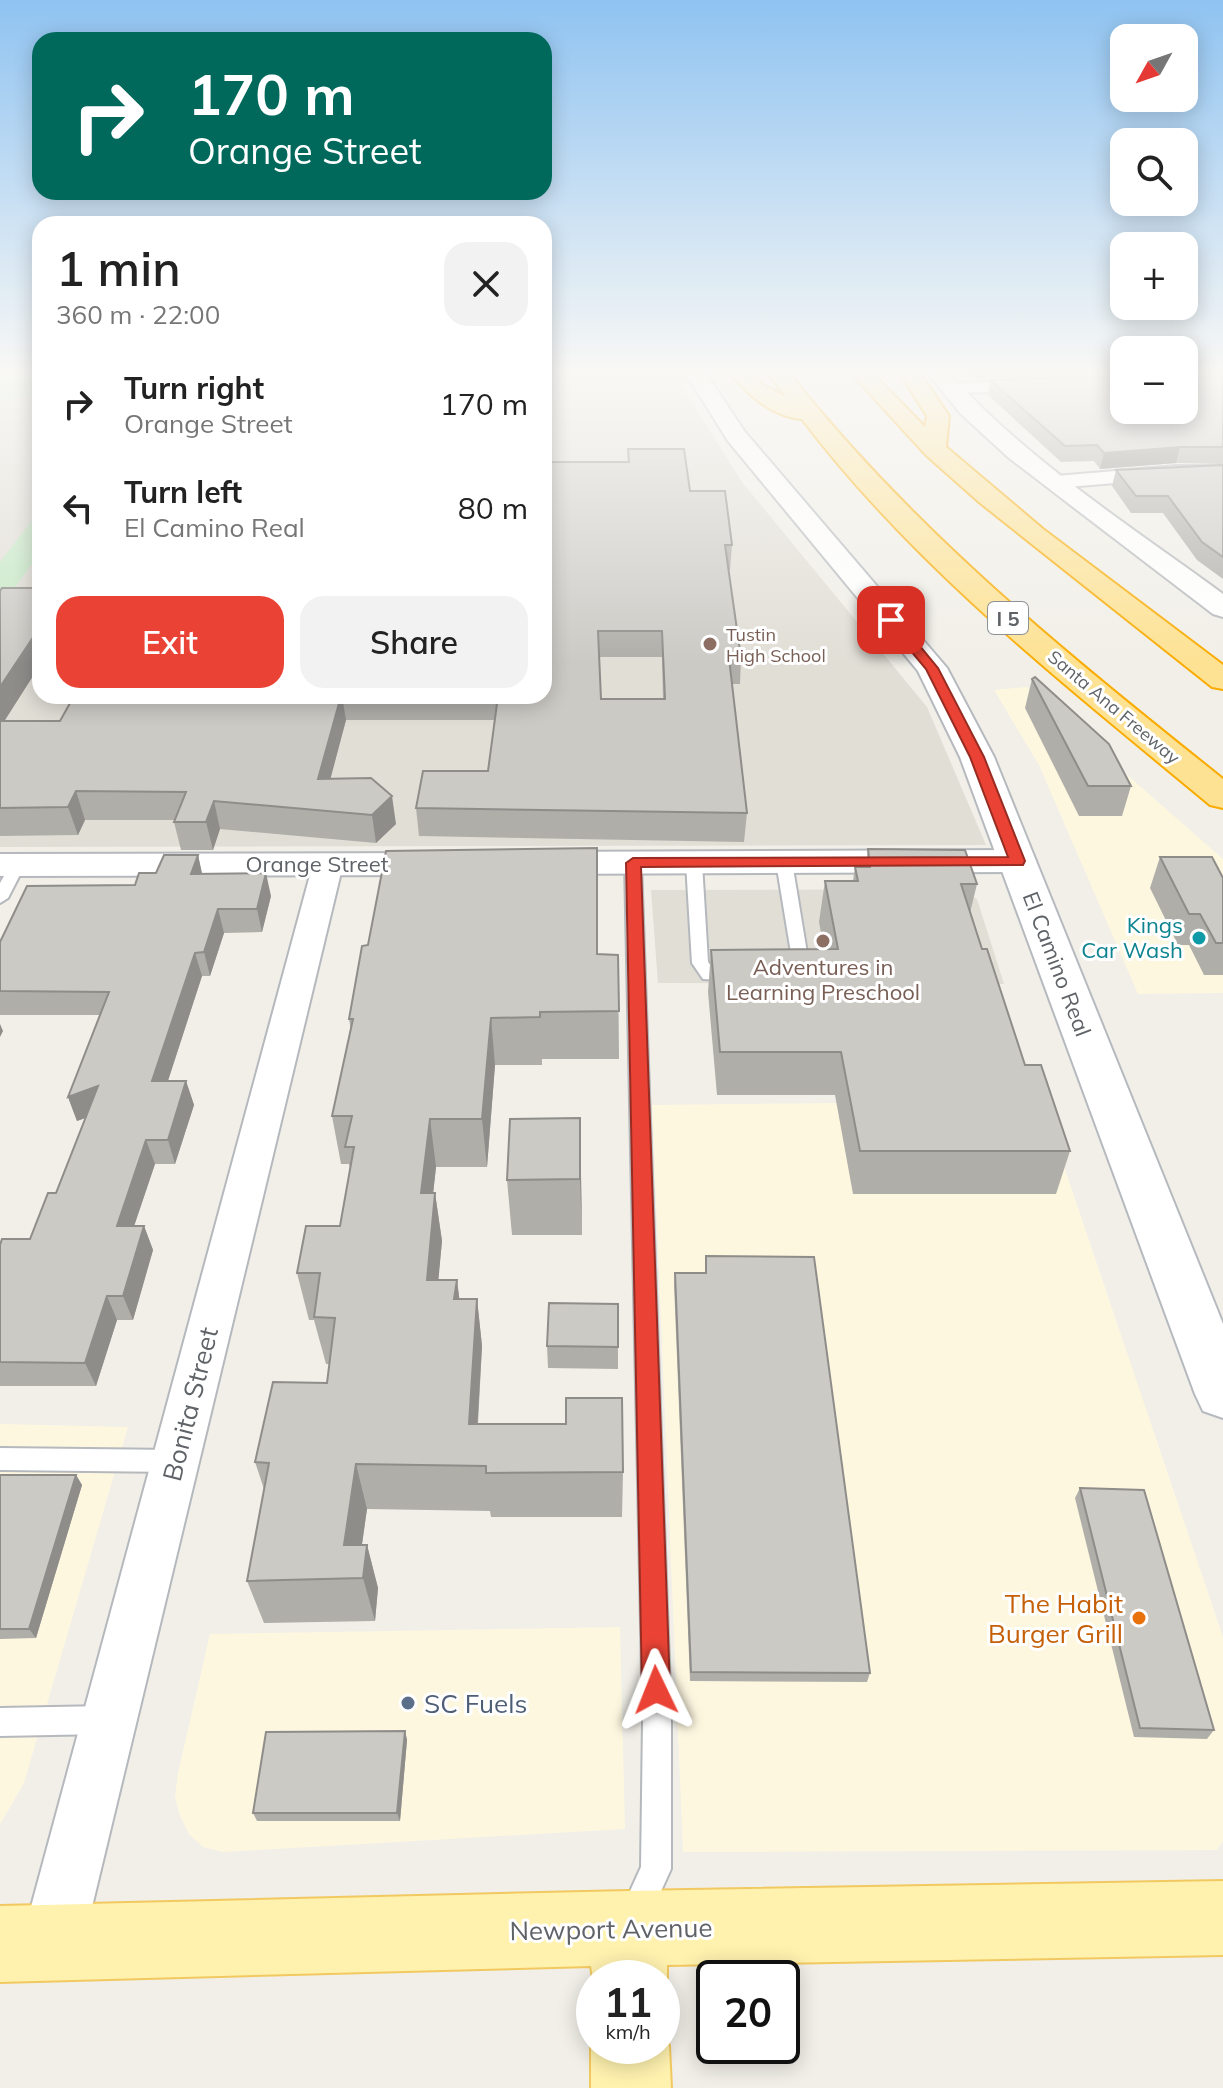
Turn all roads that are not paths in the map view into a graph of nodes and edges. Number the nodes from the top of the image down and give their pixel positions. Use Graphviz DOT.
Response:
graph roads {
  1 [pos="764,469"];
  2 [pos="857,469"];
  3 [pos="956,469"];
  4 [pos="1039,469"];
  5 [pos="1223,472"];
  6 [pos="1055,482"];
  7 [pos="1223,608"];
  8 [pos="1223,680"];
  9 [pos="1223,797"];
  10 [pos="1017,861"];
  11 [pos="784,862"];
  12 [pos="633,863"];
  13 [pos="694,863"];
  14 [pos="328,864"];
  15 [pos="6,876"];
  16 [pos="745,977"];
  17 [pos="777,977"];
  18 [pos="1223,1394"];
  19 [pos="0,1459"];
  20 [pos="175,1461"];
  21 [pos="109,1720"];
  22 [pos="0,1722"];
  23 [pos="1223,1918"];
  24 [pos="26,1944"];
  25 [pos="628,1953"];
  26 [pos="630,2064"];
  27 [pos="631,2088"];
  1 -- 10 [label="main road, El Camino Real"];
  2 -- 9 [label="highway, Santa Ana Freeway / I 5"];
  3 -- 8 [label="highway"];
  4 -- 6 [label="main road"];
  5 -- 6 [label="street"];
  6 -- 7 [label="main road"];
  10 -- 11 [label="main road, Orange Street"];
  10 -- 18 [label="main road, El Camino Real"];
  11 -- 13 [label="main road, Orange Street"];
  11 -- 17 [label="lane"];
  12 -- 13 [label="main road, Orange Street"];
  12 -- 14 [label="main road, Orange Street"];
  12 -- 25 [label="lane"];
  13 -- 16 [label="lane"];
  14 -- 15 [label="main road, Orange Street"];
  14 -- 20 [label="street, Bonita Street"];
  19 -- 20 [label="lane"];
  20 -- 21 [label="street, Bonita Street"];
  21 -- 22 [label="lane"];
  21 -- 24 [label="street, Bonita Street"];
  23 -- 25 [label="main road, Newport Avenue"];
  24 -- 25 [label="main road, Newport Avenue"];
  26 -- 27 [label="main road"];
}
